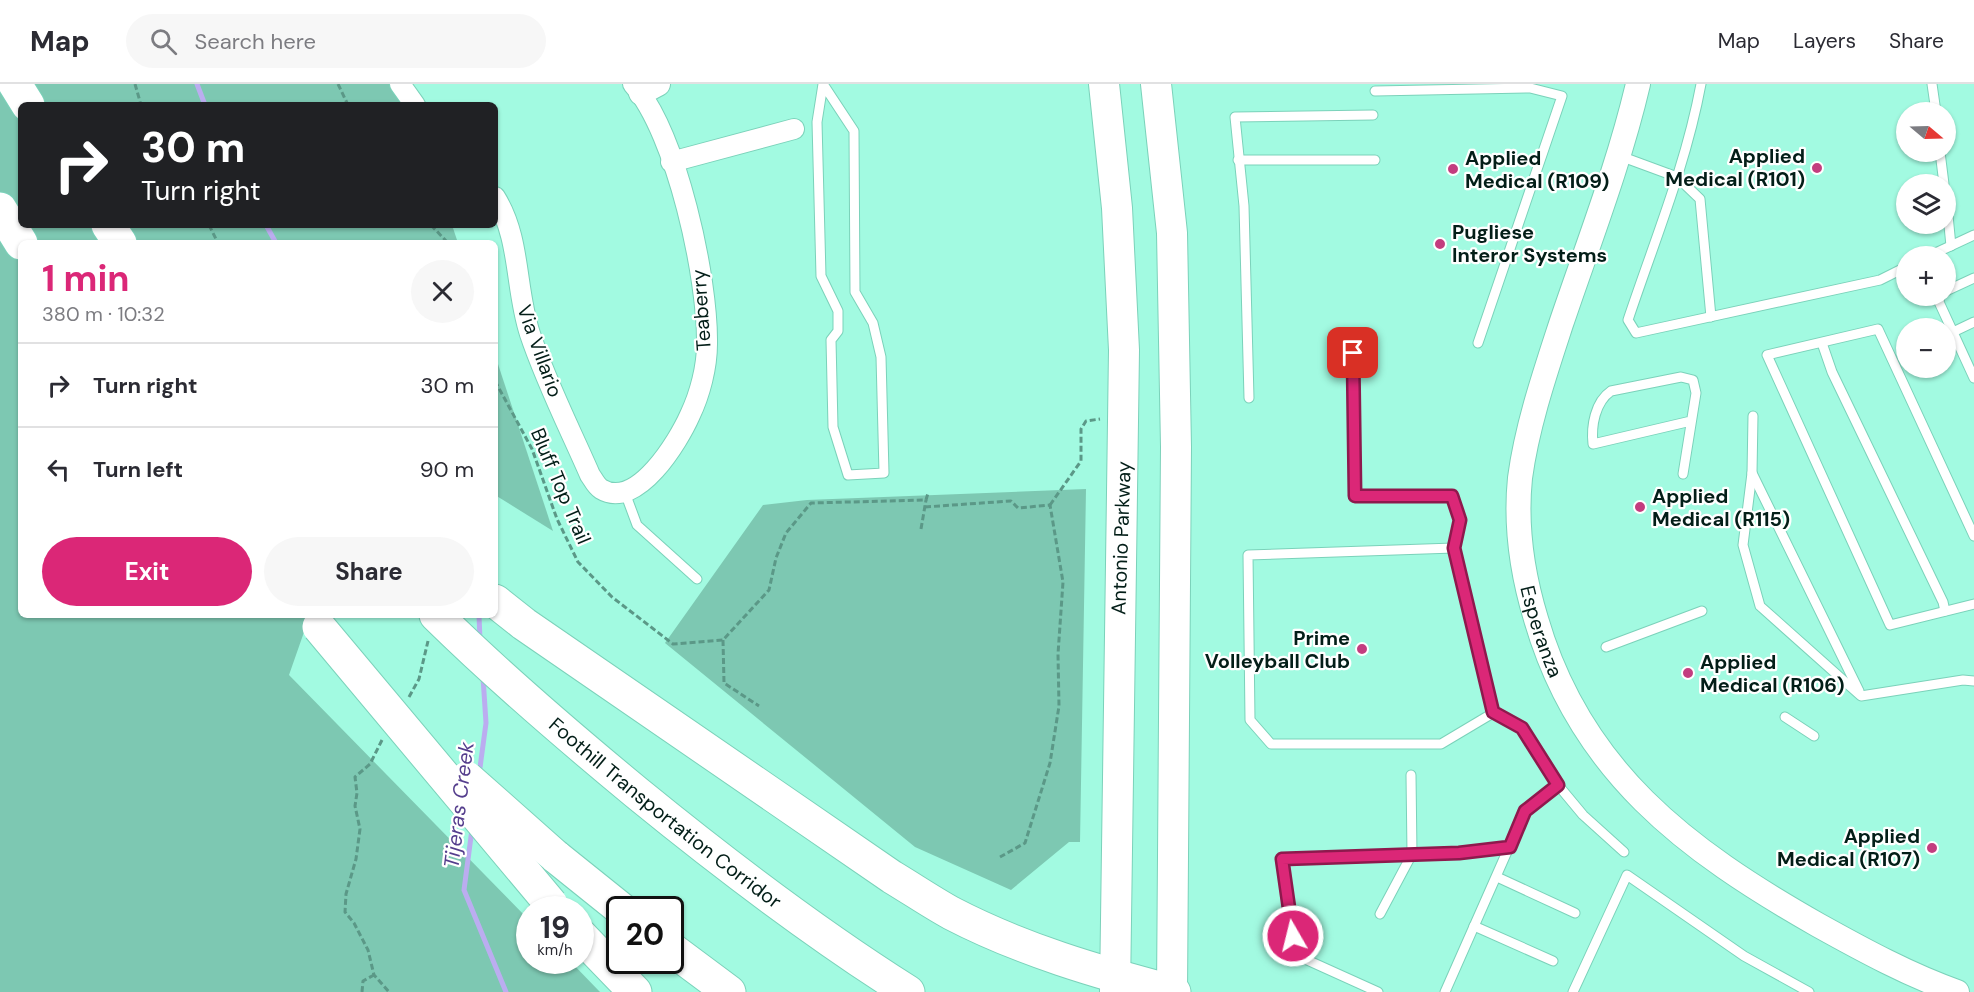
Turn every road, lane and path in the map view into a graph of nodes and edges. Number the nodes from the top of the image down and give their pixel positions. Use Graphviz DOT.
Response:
graph roads {
  1 [pos="15,84"];
  2 [pos="135,84"];
  3 [pos="338,84"];
  4 [pos="400,84"];
  5 [pos="823,84"];
  6 [pos="1104,84"];
  7 [pos="1155,84"];
  8 [pos="1638,84"];
  9 [pos="1701,84"];
  10 [pos="1932,84"];
  11 [pos="644,87"];
  12 [pos="1375,91"];
  13 [pos="26,102"];
  14 [pos="140,102"];
  15 [pos="347,102"];
  16 [pos="413,102"];
  17 [pos="1935,102"];
  18 [pos="1373,115"];
  19 [pos="794,129"];
  20 [pos="1618,155"];
  21 [pos="1375,159"];
  22 [pos="1238,160"];
  23 [pos="671,162"];
  24 [pos="1677,177"];
  25 [pos="498,202"];
  26 [pos="0,209"];
  27 [pos="434,228"];
  28 [pos="1951,234"];
  29 [pos="1974,235"];
  30 [pos="19,240"];
  31 [pos="445,240"];
  32 [pos="1952,246"];
  33 [pos="1896,272"];
  34 [pos="1974,278"];
  35 [pos="1956,286"];
  36 [pos="1711,317"];
  37 [pos="1974,322"];
  38 [pos="1956,331"];
  39 [pos="1956,339"];
  40 [pos="1478,343"];
  41 [pos="1822,343"];
  42 [pos="1353,353"];
  43 [pos="1974,378"];
  44 [pos="498,387"];
  45 [pos="1249,398"];
  46 [pos="1753,416"];
  47 [pos="1124,418"];
  48 [pos="1691,421"];
  49 [pos="1752,473"];
  50 [pos="1683,474"];
  51 [pos="618,491"];
  52 [pos="928,493"];
  53 [pos="926,500"];
  54 [pos="1050,505"];
  55 [pos="925,507"];
  56 [pos="921,529"];
  57 [pos="1974,536"];
  58 [pos="1454,548"];
  59 [pos="697,579"];
  60 [pos="498,603"];
  61 [pos="1974,604"];
  62 [pos="1945,611"];
  63 [pos="1702,612"];
  64 [pos="314,621"];
  65 [pos="432,625"];
  66 [pos="723,640"];
  67 [pos="1606,647"];
  68 [pos="1974,681"];
  69 [pos="1861,696"];
  70 [pos="759,706"];
  71 [pos="403,707"];
  72 [pos="1493,712"];
  73 [pos="1785,717"];
  74 [pos="385,735"];
  75 [pos="1814,735"];
  76 [pos="1411,775"];
  77 [pos="1558,785"];
  78 [pos="1510,847"];
  79 [pos="1624,852"];
  80 [pos="1412,855"];
  81 [pos="1000,857"];
  82 [pos="1497,877"];
  83 [pos="544,896"];
  84 [pos="606,897"];
  85 [pos="1575,913"];
  86 [pos="1380,914"];
  87 [pos="1474,926"];
  88 [pos="594,950"];
  89 [pos="684,958"];
  90 [pos="1553,961"];
  91 [pos="374,975"];
  92 [pos="1115,984"];
  93 [pos="362,992"];
  94 [pos="388,992"];
  95 [pos="635,992"];
  96 [pos="729,992"];
  97 [pos="908,992"];
  98 [pos="1173,992"];
  99 [pos="1378,992"];
  100 [pos="1445,992"];
  101 [pos="1573,992"];
  102 [pos="1809,992"];
  103 [pos="1957,992"];
  1 -- 13 [label="highway"];
  2 -- 14 [label="path"];
  3 -- 15 [label="path"];
  4 -- 16 [label="street"];
  5 -- 5 [label="lane"];
  6 -- 47 [label="main road, Antonio Parkway"];
  7 -- 98 [label="main road"];
  8 -- 20 [label="street, Esperanza"];
  9 -- 24 [label="lane"];
  10 -- 17 [label="lane"];
  11 -- 23 [label="street, Teaberry"];
  12 -- 40 [label="lane"];
  18 -- 22 [label="lane"];
  19 -- 23 [label="street"];
  20 -- 24 [label="lane"];
  20 -- 103 [label="street, Esperanza"];
  21 -- 22 [label="lane"];
  22 -- 45 [label="lane"];
  23 -- 51 [label="street, Teaberry"];
  24 -- 36 [label="lane"];
  24 -- 36 [label="lane"];
  25 -- 51 [label="street, Via Villario"];
  26 -- 30 [label="highway"];
  27 -- 31 [label="path"];
  28 -- 32 [label="lane"];
  29 -- 32 [label="lane"];
  33 -- 36 [label="lane"];
  34 -- 35 [label="lane"];
  37 -- 38 [label="lane"];
  39 -- 43 [label="lane"];
  41 -- 57 [label="lane"];
  41 -- 62 [label="lane"];
  41 -- 62 [label="lane"];
  42 -- 58 [label="lane"];
  44 -- 66 [label="path, Bluff Top Trail"];
  46 -- 49 [label="lane"];
  47 -- 54 [label="path"];
  47 -- 92 [label="main road, Antonio Parkway"];
  48 -- 48 [label="lane"];
  48 -- 50 [label="lane"];
  49 -- 69 [label="lane"];
  49 -- 69 [label="lane"];
  51 -- 59 [label="lane, Via Villario"];
  52 -- 53 [label="path"];
  53 -- 55 [label="path"];
  53 -- 66 [label="path"];
  54 -- 55 [label="path"];
  54 -- 81 [label="path"];
  55 -- 56 [label="path"];
  58 -- 72 [label="lane"];
  58 -- 72 [label="lane"];
  60 -- 92 [label="highway"];
  61 -- 62 [label="lane"];
  63 -- 67 [label="lane"];
  64 -- 83 [label="highway, bridge"];
  64 -- 84 [label="highway, bridge"];
  65 -- 71 [label="path"];
  65 -- 97 [label="highway, Foothill Transportation Corridor"];
  66 -- 70 [label="path"];
  68 -- 69 [label="lane"];
  72 -- 77 [label="lane"];
  73 -- 75 [label="lane"];
  74 -- 91 [label="path"];
  76 -- 80 [label="lane"];
  77 -- 78 [label="lane"];
  77 -- 79 [label="lane"];
  78 -- 80 [label="lane"];
  78 -- 82 [label="lane"];
  80 -- 86 [label="lane"];
  80 -- 99 [label="lane"];
  82 -- 85 [label="lane"];
  82 -- 87 [label="lane"];
  87 -- 90 [label="lane"];
  87 -- 100 [label="lane"];
  88 -- 95 [label="highway"];
  89 -- 96 [label="highway"];
  91 -- 93 [label="path"];
  91 -- 94 [label="path"];
  92 -- 98 [label="highway"];
  101 -- 102 [label="lane"];
}
